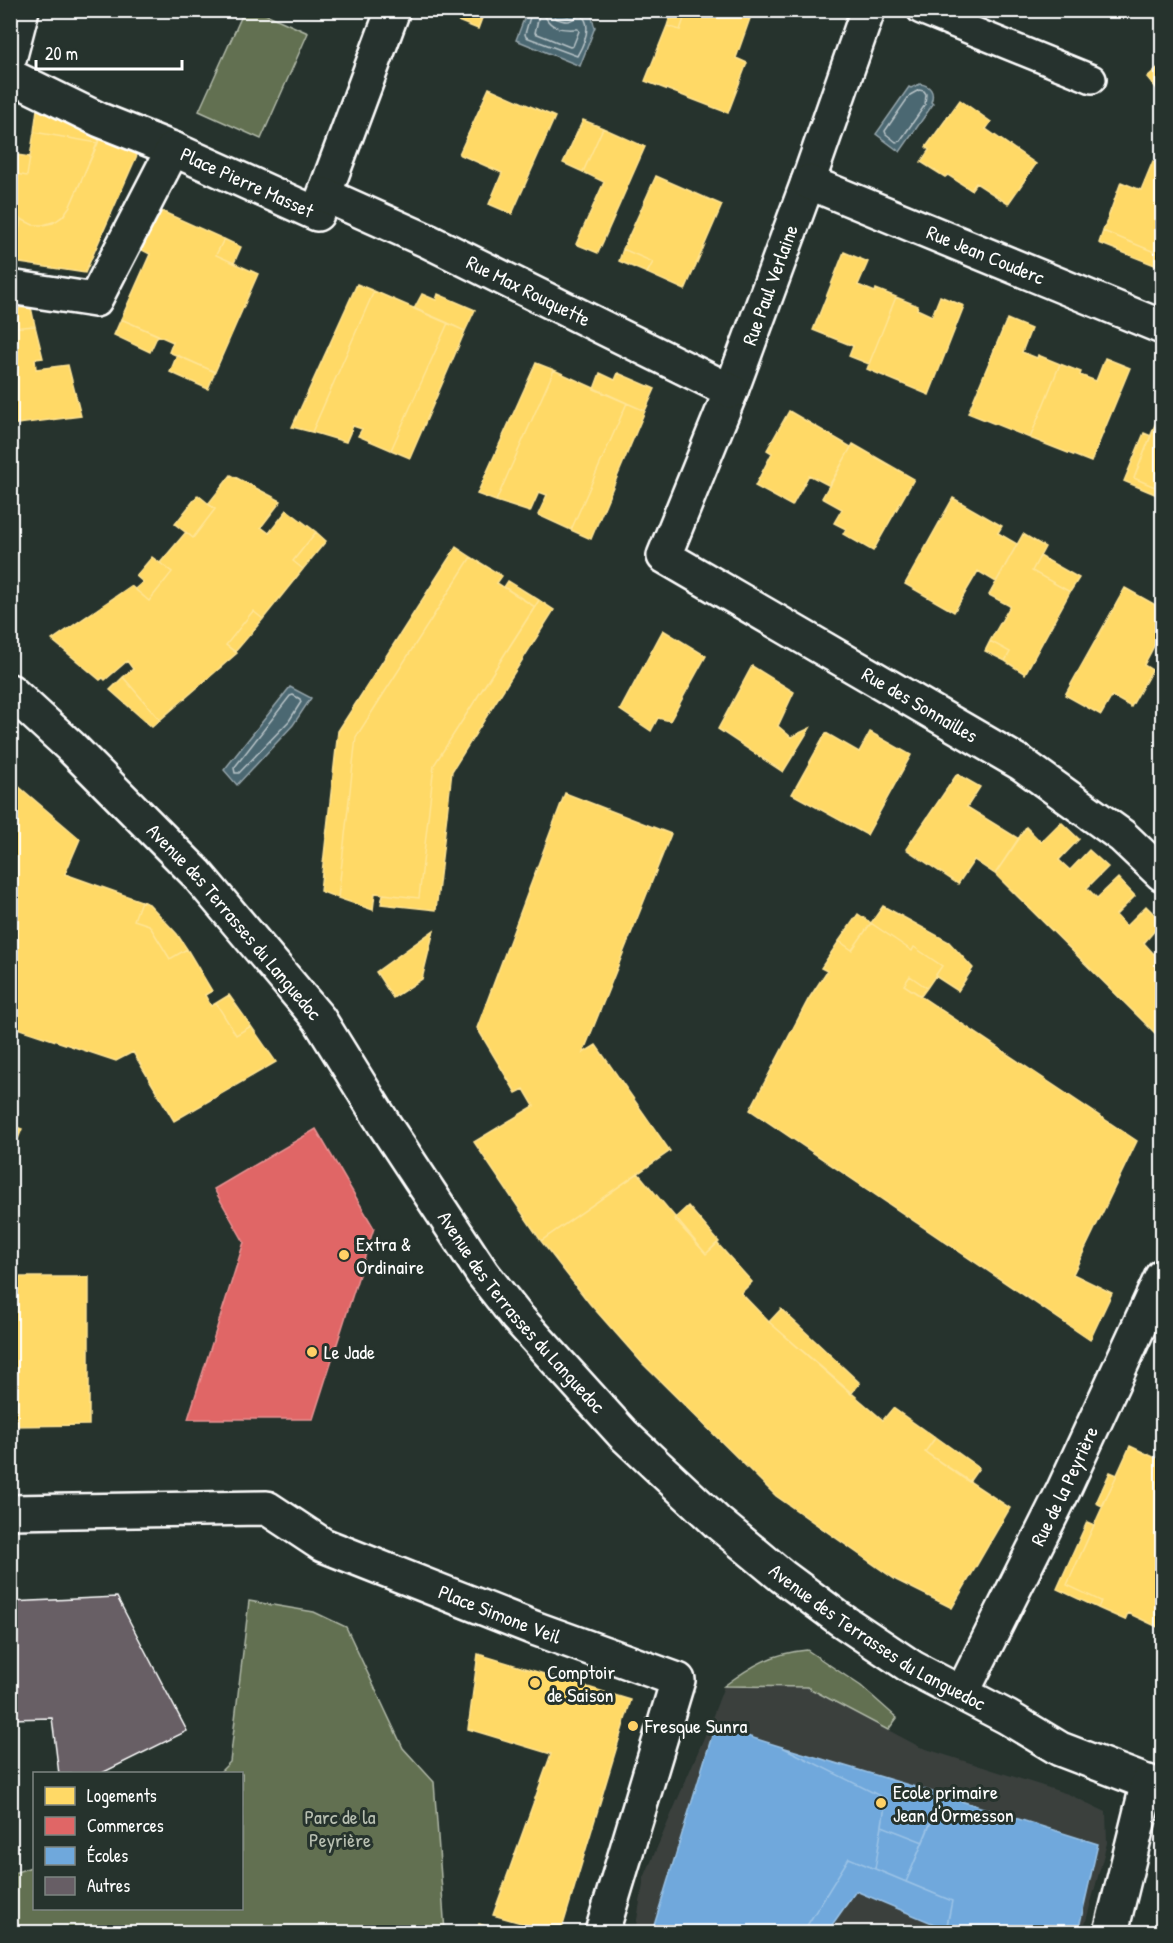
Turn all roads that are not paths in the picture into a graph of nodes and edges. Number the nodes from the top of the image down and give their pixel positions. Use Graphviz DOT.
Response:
graph roads {
  1 [pos="22,10"];
  2 [pos="393,10"];
  3 [pos="921,10"];
  4 [pos="860,14"];
  5 [pos="10,56"];
  6 [pos="10,76"];
  7 [pos="1092,79"];
  8 [pos="173,149"];
  9 [pos="808,182"];
  10 [pos="325,195"];
  11 [pos="10,287"];
  12 [pos="1162,327"];
  13 [pos="731,392"];
  14 [pos="664,556"];
  15 [pos="10,691"];
  16 [pos="1162,874"];
  17 [pos="1162,1276"];
  18 [pos="10,1512"];
  19 [pos="962,1694"];
  20 [pos="1155,1785"];
  21 [pos="603,1932"];
  22 [pos="1111,1932"];
  1 -- 5 [label="street"];
  2 -- 10 [label="street, Place Pierre Masset"];
  3 -- 7 [label="lane"];
  4 -- 9 [label="street, Rue Paul Verlaine"];
  6 -- 8 [label="street, Place Pierre Masset"];
  8 -- 10 [label="street, Place Pierre Masset"];
  8 -- 11 [label="street"];
  9 -- 12 [label="street, Rue Jean Couderc"];
  9 -- 13 [label="street, Rue Paul Verlaine"];
  10 -- 13 [label="street, Rue Max Rouquette"];
  13 -- 14 [label="street, Rue Paul Verlaine"];
  14 -- 16 [label="street, Rue des Sonnailles"];
  15 -- 19 [label="street, Avenue des Terrasses du Languedoc"];
  17 -- 19 [label="street, Rue de la Peyrière"];
  18 -- 21 [label="street, Place Simone Veil"];
  19 -- 20 [label="street, Avenue des Terrasses du Languedoc"];
  20 -- 22 [label="street"];
}
